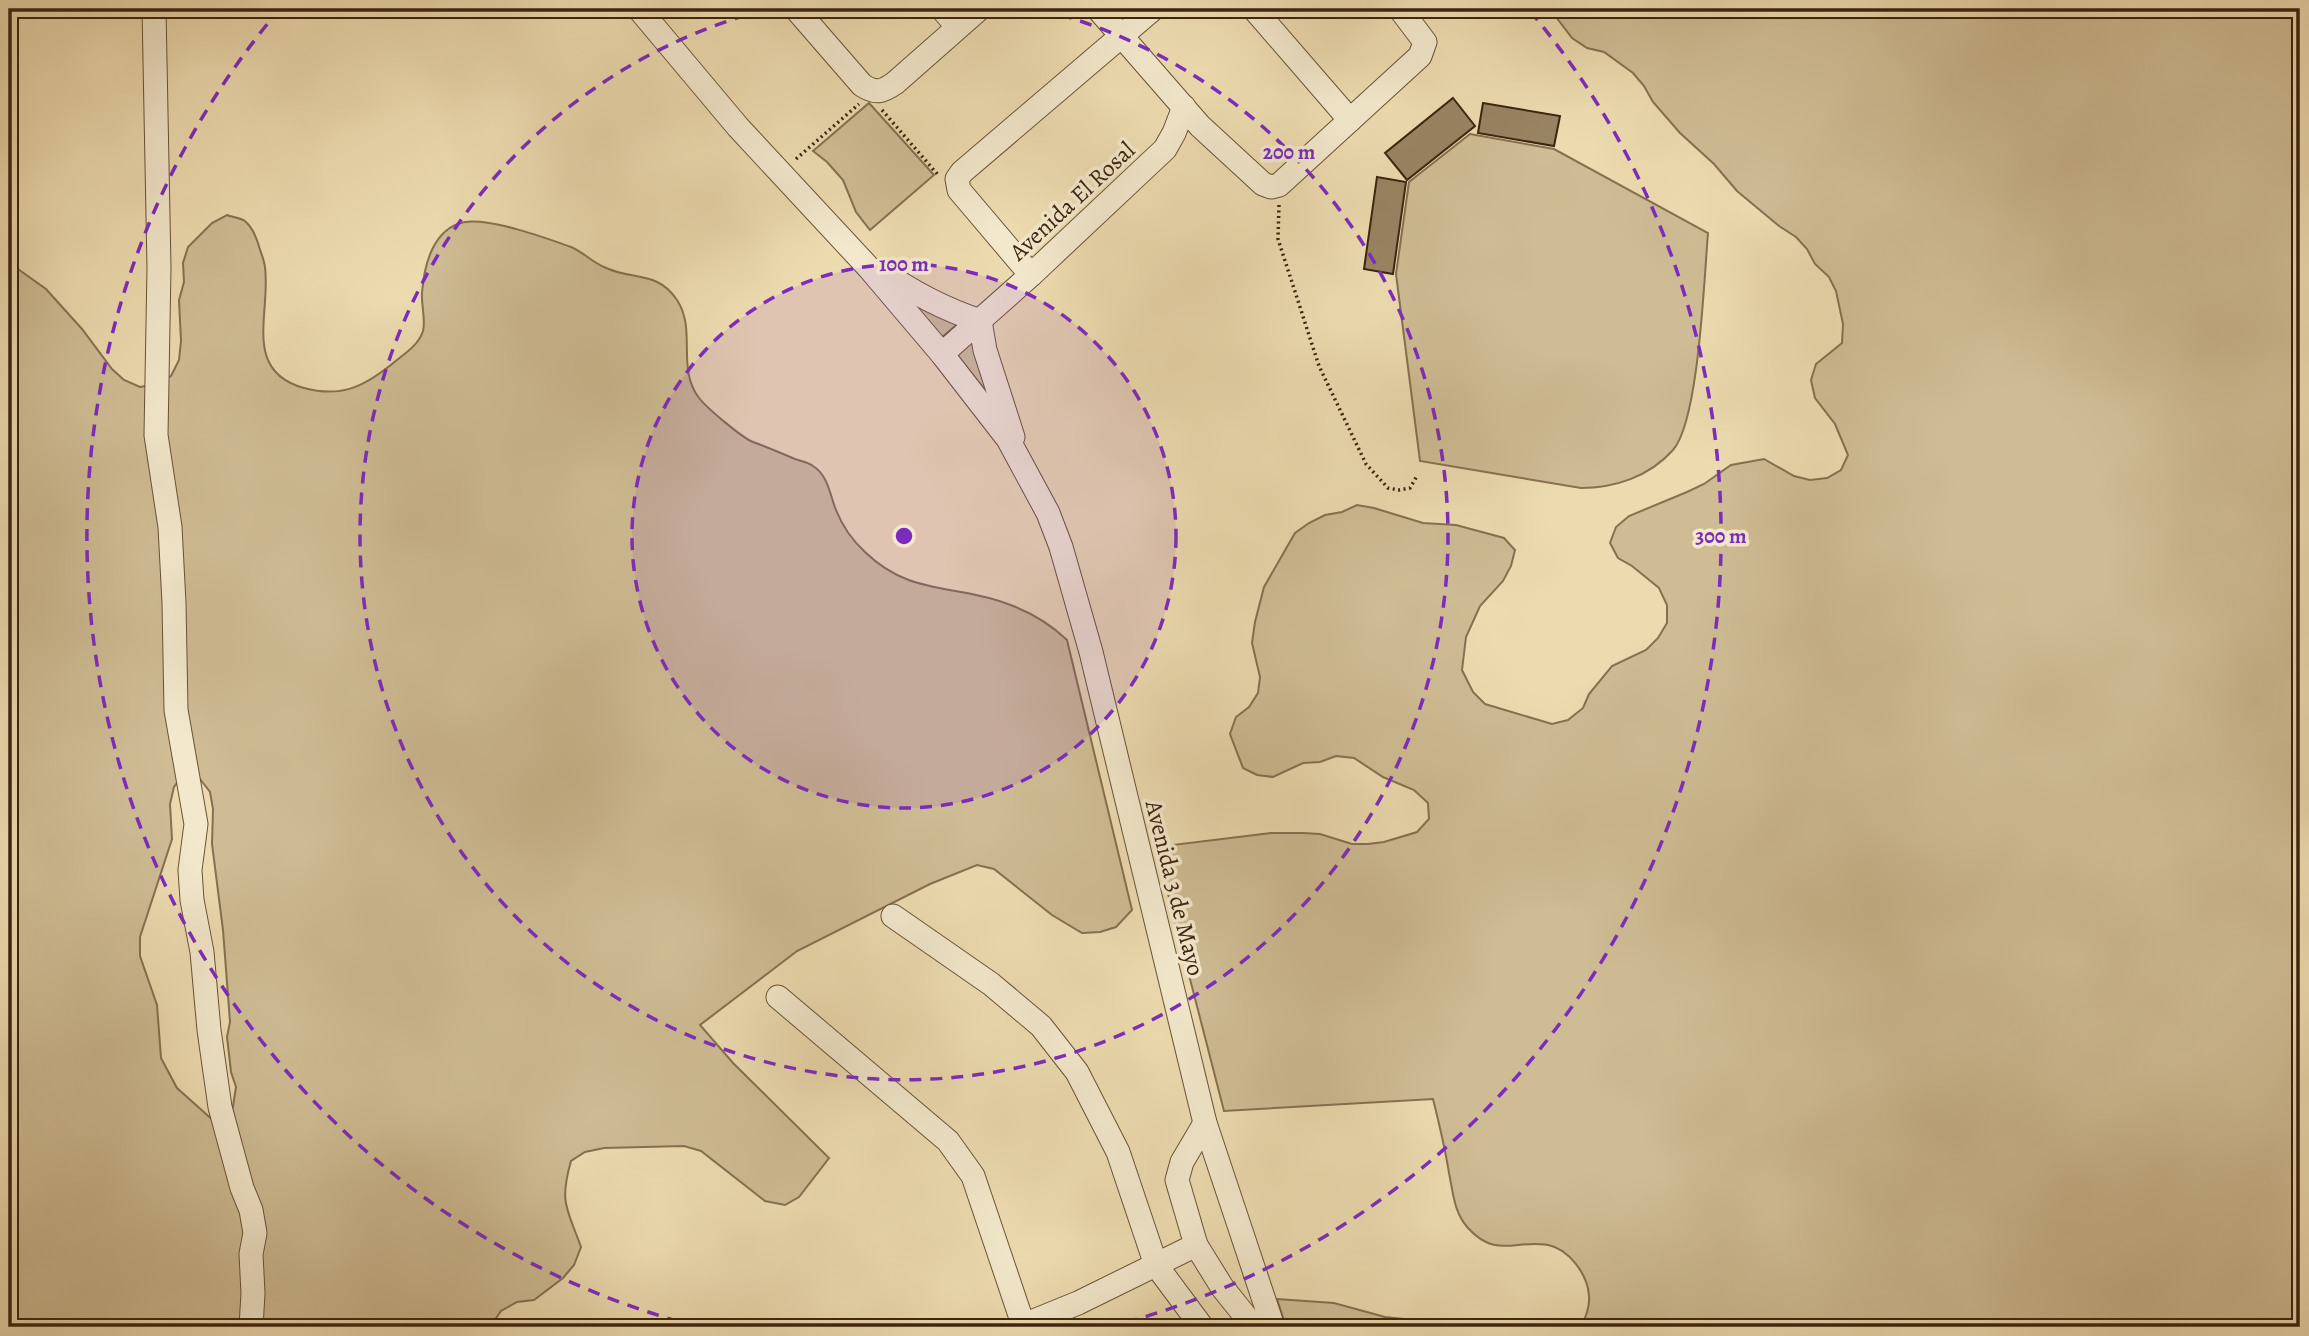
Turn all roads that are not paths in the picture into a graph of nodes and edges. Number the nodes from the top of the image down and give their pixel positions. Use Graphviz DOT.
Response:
graph roads {
  1 [pos="154,9"];
  2 [pos="639,9"];
  3 [pos="796,9"];
  4 [pos="942,9"];
  5 [pos="979,9"];
  6 [pos="1098,9"];
  7 [pos="1153,9"];
  8 [pos="1254,9"];
  9 [pos="1400,9"];
  10 [pos="958,27"];
  11 [pos="1122,36"];
  12 [pos="1184,107"];
  13 [pos="1350,120"];
  14 [pos="853,250"];
  15 [pos="1031,275"];
  16 [pos="980,321"];
  17 [pos="942,354"];
  18 [pos="1022,463"];
  19 [pos="893,916"];
  20 [pos="779,997"];
  21 [pos="1205,1123"];
  22 [pos="1196,1245"];
  23 [pos="1156,1265"];
  24 [pos="251,1327"];
  25 [pos="1022,1327"];
  26 [pos="1202,1327"];
  27 [pos="1254,1327"];
  28 [pos="1273,1327"];
  1 -- 24 [label="street"];
  2 -- 14 [label="street"];
  3 -- 10 [label="street"];
  4 -- 10 [label="street"];
  5 -- 10 [label="street"];
  6 -- 11 [label="street"];
  7 -- 11 [label="street"];
  8 -- 13 [label="street"];
  9 -- 13 [label="street"];
  11 -- 12 [label="street"];
  11 -- 15 [label="street"];
  12 -- 13 [label="street"];
  12 -- 15 [label="street, Avenida El Rosal"];
  14 -- 16 [label="street"];
  14 -- 17 [label="street"];
  15 -- 16 [label="street, Avenida El Rosal"];
  16 -- 17 [label="street, Avenida El Rosal"];
  16 -- 18 [label="street"];
  17 -- 18 [label="street"];
  18 -- 21 [label="street, Avenida 3 de Mayo"];
  19 -- 23 [label="street"];
  20 -- 25 [label="street"];
  21 -- 22 [label="street"];
  21 -- 28 [label="street, Avenida 3 de Mayo"];
  22 -- 23 [label="street"];
  22 -- 27 [label="street"];
  23 -- 25 [label="street"];
  23 -- 26 [label="street"];
}
